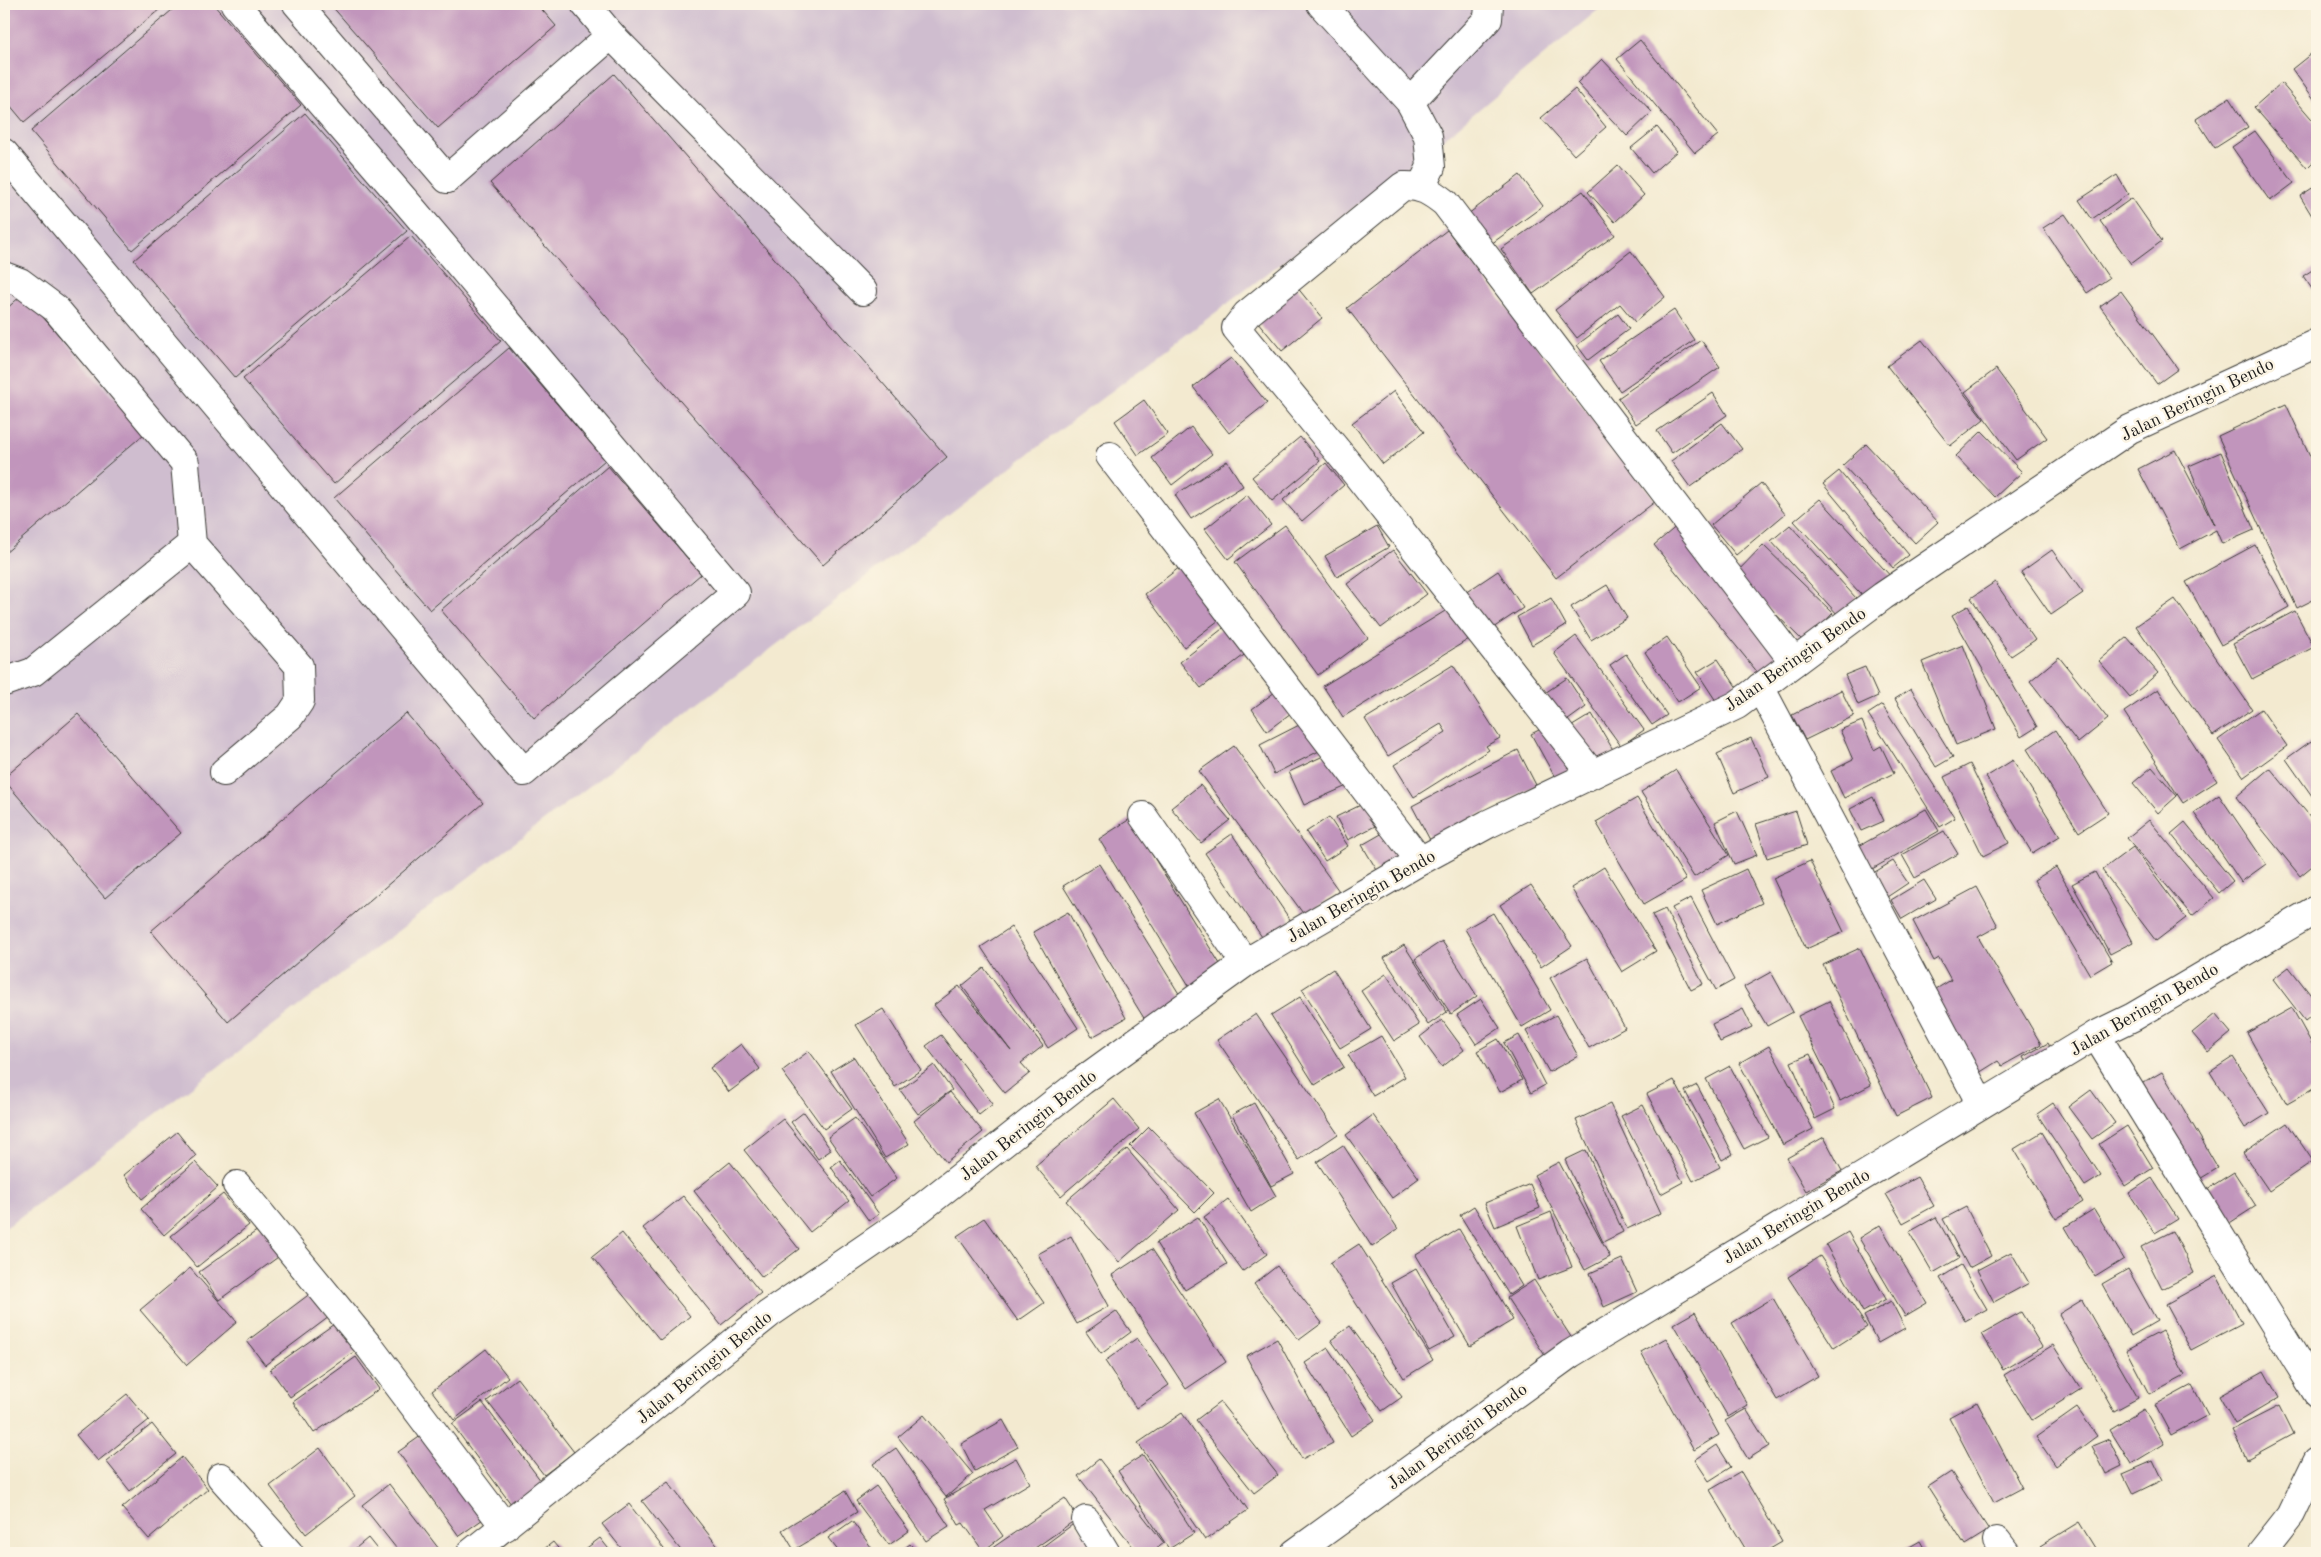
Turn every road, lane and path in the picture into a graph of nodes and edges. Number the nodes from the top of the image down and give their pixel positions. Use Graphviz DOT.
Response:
graph roads {
  1 [pos="235,4"];
  2 [pos="297,4"];
  3 [pos="584,4"];
  4 [pos="1321,4"];
  5 [pos="1489,4"];
  6 [pos="611,34"];
  7 [pos="1410,102"];
  8 [pos="4,153"];
  9 [pos="1420,187"];
  10 [pos="4,276"];
  11 [pos="863,291"];
  12 [pos="2317,343"];
  13 [pos="1110,456"];
  14 [pos="192,544"];
  15 [pos="1794,662"];
  16 [pos="4,682"];
  17 [pos="1760,687"];
  18 [pos="224,772"];
  19 [pos="1592,774"];
  20 [pos="1143,816"];
  21 [pos="1420,861"];
  22 [pos="2317,909"];
  23 [pos="1245,964"];
  24 [pos="2096,1035"];
  25 [pos="1981,1104"];
  26 [pos="237,1185"];
  27 [pos="2317,1393"];
  28 [pos="2317,1461"];
  29 [pos="221,1477"];
  30 [pos="1086,1520"];
  31 [pos="505,1527"];
  32 [pos="289,1553"];
  33 [pos="471,1553"];
  34 [pos="1106,1553"];
  35 [pos="1295,1553"];
  36 [pos="2261,1553"];
  1 -- 8 [label="street"];
  2 -- 6 [label="street"];
  3 -- 6 [label="street"];
  4 -- 7 [label="street"];
  5 -- 7 [label="street"];
  6 -- 11 [label="street"];
  7 -- 9 [label="street"];
  9 -- 15 [label="street"];
  9 -- 19 [label="street"];
  10 -- 14 [label="street"];
  12 -- 15 [label="street, Jalan Beringin Bendo"];
  13 -- 21 [label="street"];
  14 -- 16 [label="street"];
  14 -- 18 [label="street"];
  15 -- 17 [label="street, Jalan Beringin Bendo"];
  17 -- 19 [label="street, Jalan Beringin Bendo"];
  17 -- 25 [label="street"];
  19 -- 21 [label="street, Jalan Beringin Bendo"];
  20 -- 23 [label="street"];
  21 -- 23 [label="street, Jalan Beringin Bendo"];
  22 -- 24 [label="street, Jalan Beringin Bendo"];
  23 -- 31 [label="street, Jalan Beringin Bendo"];
  24 -- 25 [label="street, Jalan Beringin Bendo"];
  24 -- 27 [label="street"];
  25 -- 35 [label="street, Jalan Beringin Bendo"];
  26 -- 31 [label="street"];
  28 -- 36 [label="street"];
  29 -- 32 [label="street"];
  30 -- 34 [label="street"];
  31 -- 33 [label="street, Jalan Beringin Bendo"];
}
